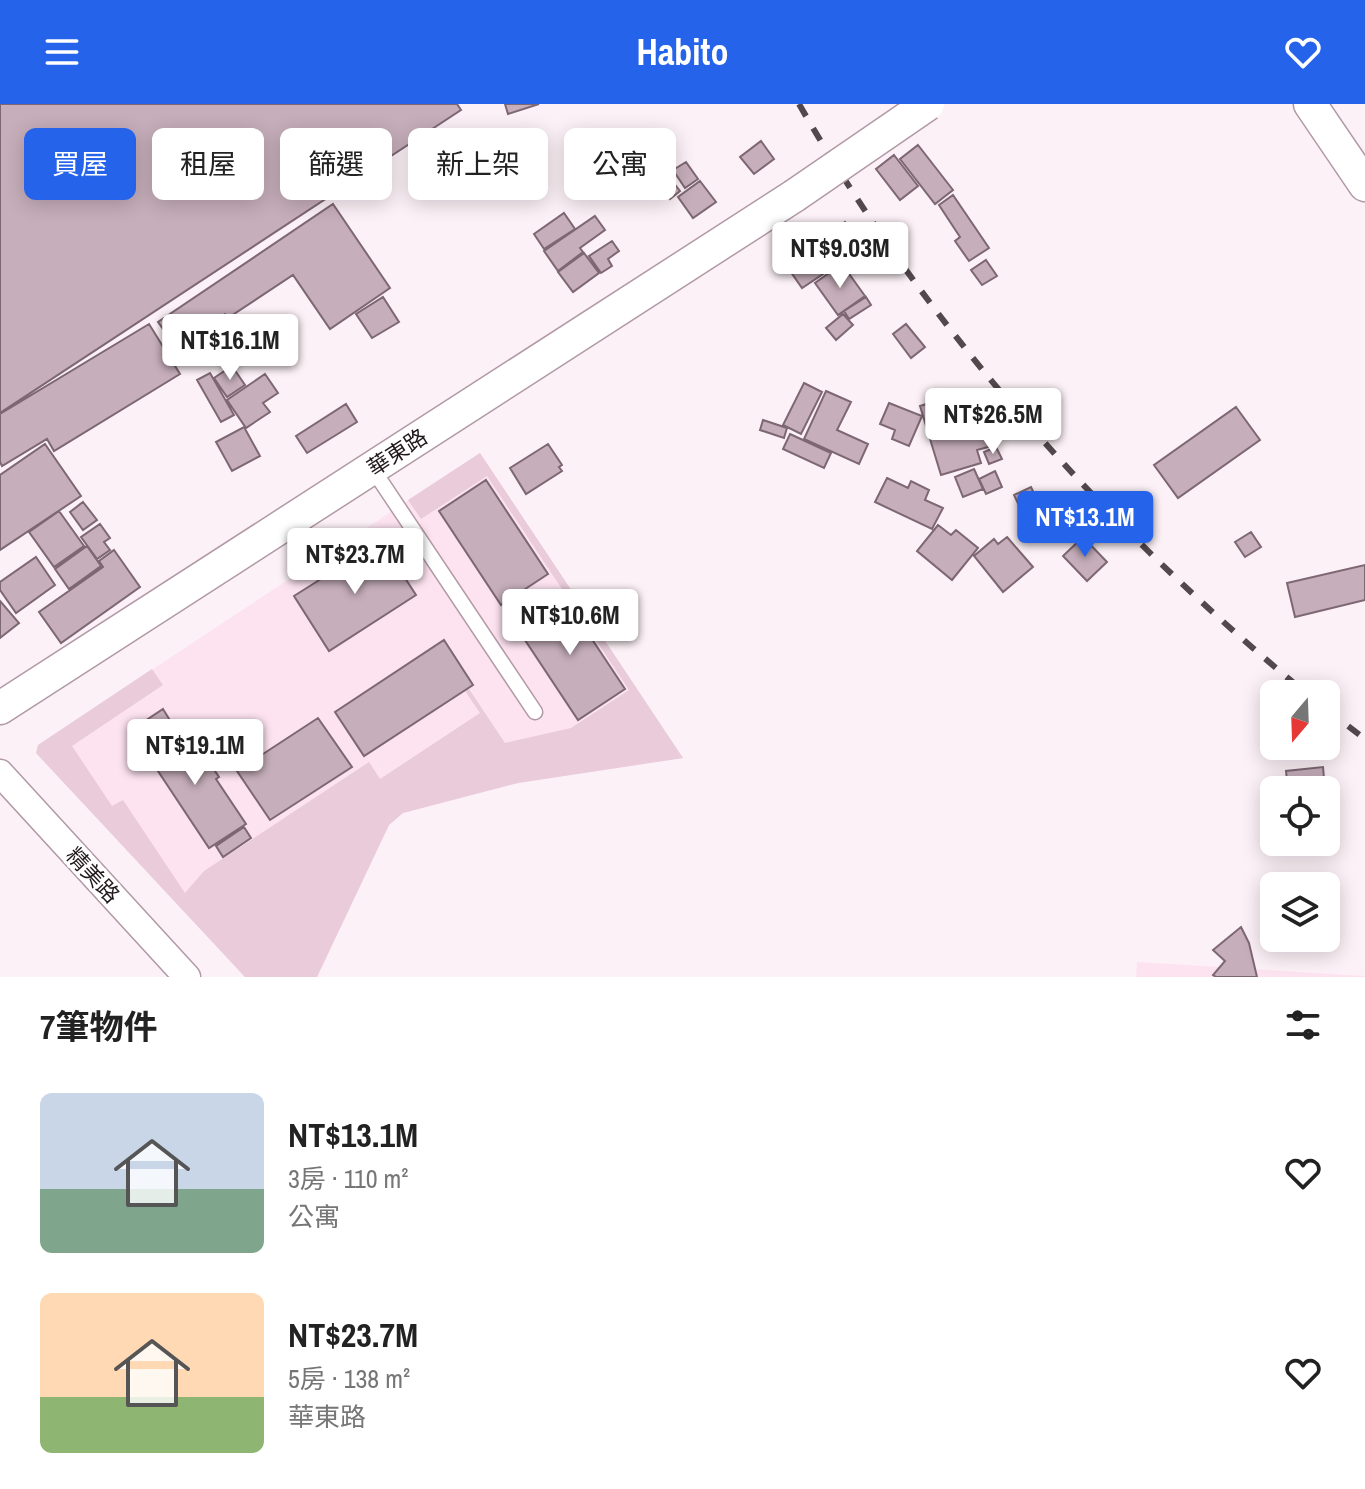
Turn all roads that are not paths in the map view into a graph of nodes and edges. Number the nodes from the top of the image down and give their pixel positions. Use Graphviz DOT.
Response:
graph roads {
  1 [pos="928,104"];
  2 [pos="1310,104"];
  3 [pos="1365,185"];
  4 [pos="372,468"];
  5 [pos="0,708"];
  6 [pos="535,712"];
  7 [pos="0,773"];
  8 [pos="187,977"];
  1 -- 4 [label="street, 華東路, bridge"];
  2 -- 3 [label="street"];
  4 -- 5 [label="street, 華東路"];
  4 -- 6 [label="lane"];
  7 -- 8 [label="street, 精美路"];
}
